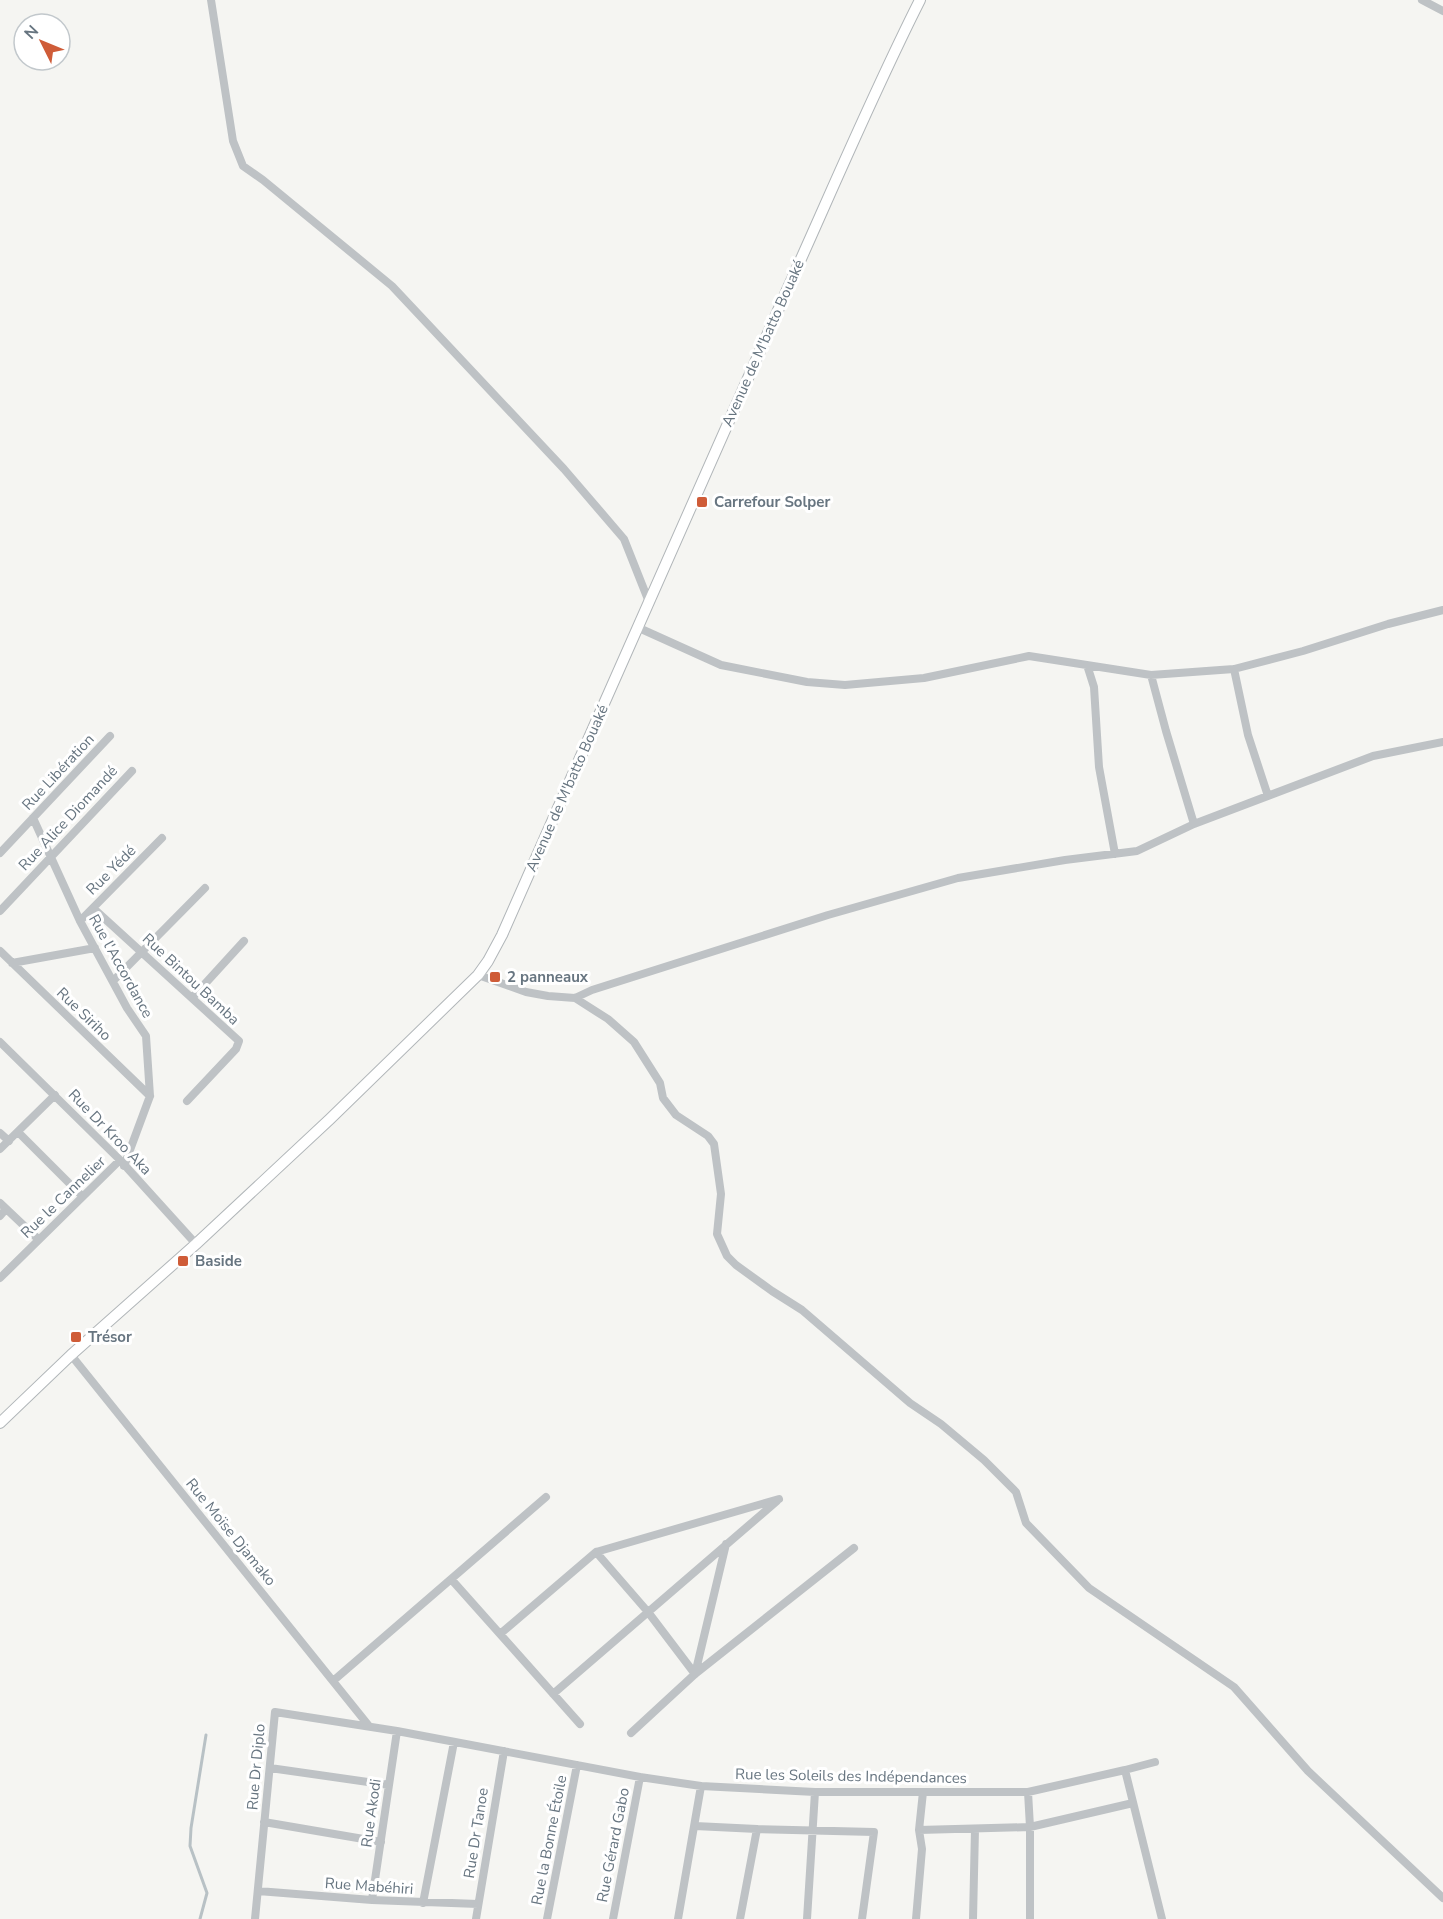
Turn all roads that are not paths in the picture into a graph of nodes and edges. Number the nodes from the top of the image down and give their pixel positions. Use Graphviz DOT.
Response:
graph roads {
  1 [pos="212,0"];
  2 [pos="920,0"];
  3 [pos="1422,0"];
  4 [pos="1443,11"];
  5 [pos="649,604"];
  6 [pos="1443,610"];
  7 [pos="639,628"];
  8 [pos="1087,665"];
  9 [pos="1234,669"];
  10 [pos="1151,675"];
  11 [pos="110,736"];
  12 [pos="1443,742"];
  13 [pos="132,771"];
  14 [pos="1268,796"];
  15 [pos="33,818"];
  16 [pos="1194,824"];
  17 [pos="162,838"];
  18 [pos="0,853"];
  19 [pos="1115,854"];
  20 [pos="51,856"];
  21 [pos="205,888"];
  22 [pos="93,908"];
  23 [pos="0,911"];
  24 [pos="80,921"];
  25 [pos="244,941"];
  26 [pos="95,948"];
  27 [pos="0,951"];
  28 [pos="142,951"];
  29 [pos="12,963"];
  30 [pos="478,975"];
  31 [pos="112,981"];
  32 [pos="192,998"];
  33 [pos="575,998"];
  34 [pos="0,1042"];
  35 [pos="55,1095"];
  36 [pos="150,1096"];
  37 [pos="187,1101"];
  38 [pos="18,1132"];
  39 [pos="0,1133"];
  40 [pos="9,1141"];
  41 [pos="0,1149"];
  42 [pos="122,1163"];
  43 [pos="82,1196"];
  44 [pos="0,1203"];
  45 [pos="6,1209"];
  46 [pos="0,1216"];
  47 [pos="39,1239"];
  48 [pos="196,1244"];
  49 [pos="0,1278"];
  50 [pos="71,1355"];
  51 [pos="0,1424"];
  52 [pos="546,1497"];
  53 [pos="726,1544"];
  54 [pos="854,1548"];
  55 [pos="596,1552"];
  56 [pos="451,1579"];
  57 [pos="648,1612"];
  58 [pos="500,1634"];
  59 [pos="695,1674"];
  60 [pos="333,1681"];
  61 [pos="553,1694"];
  62 [pos="580,1724"];
  63 [pos="369,1726"];
  64 [pos="397,1731"];
  65 [pos="631,1733"];
  66 [pos="454,1742"];
  67 [pos="504,1752"];
  68 [pos="1155,1762"];
  69 [pos="577,1765"];
  70 [pos="270,1768"];
  71 [pos="1125,1770"];
  72 [pos="640,1777"];
  73 [pos="389,1785"];
  74 [pos="701,1786"];
  75 [pos="1028,1791"];
  76 [pos="815,1792"];
  77 [pos="924,1792"];
  78 [pos="1133,1803"];
  79 [pos="264,1822"];
  80 [pos="695,1826"];
  81 [pos="1030,1827"];
  82 [pos="758,1829"];
  83 [pos="975,1829"];
  84 [pos="813,1830"];
  85 [pos="919,1830"];
  86 [pos="381,1842"];
  87 [pos="258,1891"];
  88 [pos="1443,1898"];
  89 [pos="372,1900"];
  90 [pos="423,1903"];
  91 [pos="478,1904"];
  92 [pos="255,1919"];
  93 [pos="476,1919"];
  94 [pos="547,1919"];
  95 [pos="613,1919"];
  96 [pos="678,1919"];
  97 [pos="740,1919"];
  98 [pos="807,1919"];
  99 [pos="862,1919"];
  100 [pos="916,1919"];
  101 [pos="973,1919"];
  102 [pos="1030,1919"];
  103 [pos="1162,1919"];
  1 -- 5 [label="street"];
  2 -- 5 [label="street, Avenue de M'batto Bouaké"];
  3 -- 4 [label="street"];
  5 -- 7 [label="street, Avenue de M'batto Bouaké"];
  6 -- 9 [label="street"];
  7 -- 8 [label="street"];
  7 -- 30 [label="street, Avenue de M'batto Bouaké"];
  8 -- 10 [label="street"];
  8 -- 19 [label="street"];
  9 -- 10 [label="street"];
  9 -- 14 [label="street"];
  10 -- 16 [label="street"];
  11 -- 15 [label="street, Rue Libération"];
  12 -- 14 [label="street"];
  13 -- 20 [label="street, Rue Alice Diomandé"];
  14 -- 16 [label="street"];
  15 -- 18 [label="street, Rue Libération"];
  15 -- 20 [label="street, Rue l'Accordance"];
  16 -- 19 [label="street"];
  17 -- 22 [label="street, Rue Yédé"];
  19 -- 33 [label="street"];
  20 -- 23 [label="street, Rue Alice Diomandé"];
  20 -- 24 [label="street, Rue l'Accordance"];
  21 -- 28 [label="street"];
  22 -- 24 [label="street, Rue Yédé"];
  22 -- 28 [label="street, Rue Bintou Bamba"];
  24 -- 26 [label="street, Rue l'Accordance"];
  25 -- 32 [label="street"];
  26 -- 29 [label="street"];
  26 -- 31 [label="street, Rue l'Accordance"];
  27 -- 29 [label="street, Rue Siriho"];
  28 -- 31 [label="street"];
  28 -- 32 [label="street, Rue Bintou Bamba"];
  29 -- 36 [label="street, Rue Siriho"];
  30 -- 33 [label="street"];
  30 -- 48 [label="street, Avenue de M'batto Bouaké"];
  31 -- 36 [label="street, Rue l'Accordance"];
  32 -- 37 [label="street, Rue Bintou Bamba"];
  33 -- 88 [label="street"];
  34 -- 35 [label="street, Rue Dr Kroo Aka"];
  35 -- 38 [label="street"];
  35 -- 42 [label="street, Rue Dr Kroo Aka"];
  36 -- 42 [label="street, Rue l'Accordance"];
  38 -- 40 [label="street"];
  38 -- 43 [label="street"];
  39 -- 40 [label="street"];
  40 -- 41 [label="street"];
  42 -- 43 [label="street, Rue le Cannelier"];
  42 -- 48 [label="street, Rue Dr Kroo Aka"];
  43 -- 47 [label="street, Rue le Cannelier"];
  44 -- 45 [label="street"];
  45 -- 46 [label="street"];
  45 -- 47 [label="street"];
  47 -- 49 [label="street, Rue le Cannelier"];
  48 -- 50 [label="street, Avenue de M'batto Bouaké"];
  50 -- 51 [label="street, Avenue de M'batto Bouaké"];
  50 -- 60 [label="street, Rue Moïse Djamako"];
  52 -- 56 [label="street"];
  53 -- 55 [label="street"];
  53 -- 57 [label="street"];
  53 -- 59 [label="street"];
  54 -- 59 [label="street"];
  55 -- 57 [label="street"];
  55 -- 58 [label="street"];
  56 -- 58 [label="street"];
  56 -- 60 [label="street"];
  57 -- 59 [label="street"];
  57 -- 61 [label="street"];
  58 -- 61 [label="street"];
  59 -- 65 [label="street"];
  60 -- 63 [label="street, Rue Moïse Djamako"];
  61 -- 62 [label="street"];
  63 -- 64 [label="street, Rue les Soleils des Indépendances"];
  63 -- 70 [label="street, Rue Dr Diplo"];
  64 -- 66 [label="street, Rue les Soleils des Indépendances"];
  64 -- 73 [label="street, Rue Akodi"];
  66 -- 67 [label="street, Rue les Soleils des Indépendances"];
  66 -- 90 [label="street"];
  67 -- 69 [label="street, Rue les Soleils des Indépendances"];
  67 -- 91 [label="street, Rue Dr Tanoe"];
  68 -- 71 [label="street, Rue les Soleils des Indépendances"];
  69 -- 72 [label="street, Rue les Soleils des Indépendances"];
  69 -- 94 [label="street, Rue la Bonne Étoile"];
  70 -- 73 [label="street"];
  70 -- 79 [label="street, Rue Dr Diplo"];
  71 -- 75 [label="street, Rue les Soleils des Indépendances"];
  71 -- 78 [label="street"];
  72 -- 74 [label="street, Rue les Soleils des Indépendances"];
  72 -- 95 [label="street, Rue Gérard Gabo"];
  73 -- 86 [label="street, Rue Akodi"];
  74 -- 76 [label="street, Rue les Soleils des Indépendances"];
  74 -- 80 [label="street"];
  75 -- 77 [label="street, Rue les Soleils des Indépendances"];
  75 -- 81 [label="street"];
  76 -- 77 [label="street, Rue les Soleils des Indépendances"];
  76 -- 84 [label="street"];
  77 -- 85 [label="street"];
  78 -- 81 [label="street"];
  78 -- 103 [label="street"];
  79 -- 86 [label="street"];
  79 -- 87 [label="street, Rue Dr Diplo"];
  80 -- 82 [label="street"];
  80 -- 96 [label="street"];
  81 -- 83 [label="street"];
  81 -- 102 [label="street"];
  82 -- 84 [label="street"];
  82 -- 97 [label="street"];
  83 -- 85 [label="street"];
  83 -- 101 [label="street"];
  84 -- 98 [label="street"];
  84 -- 99 [label="street"];
  85 -- 100 [label="street"];
  86 -- 89 [label="street, Rue Akodi"];
  87 -- 89 [label="street, Rue Mabéhiri"];
  87 -- 92 [label="street, Rue Dr Diplo"];
  89 -- 90 [label="street, Rue Mabéhiri"];
  90 -- 91 [label="street, Rue Mabéhiri"];
  91 -- 93 [label="street, Rue Dr Tanoe"];
}
